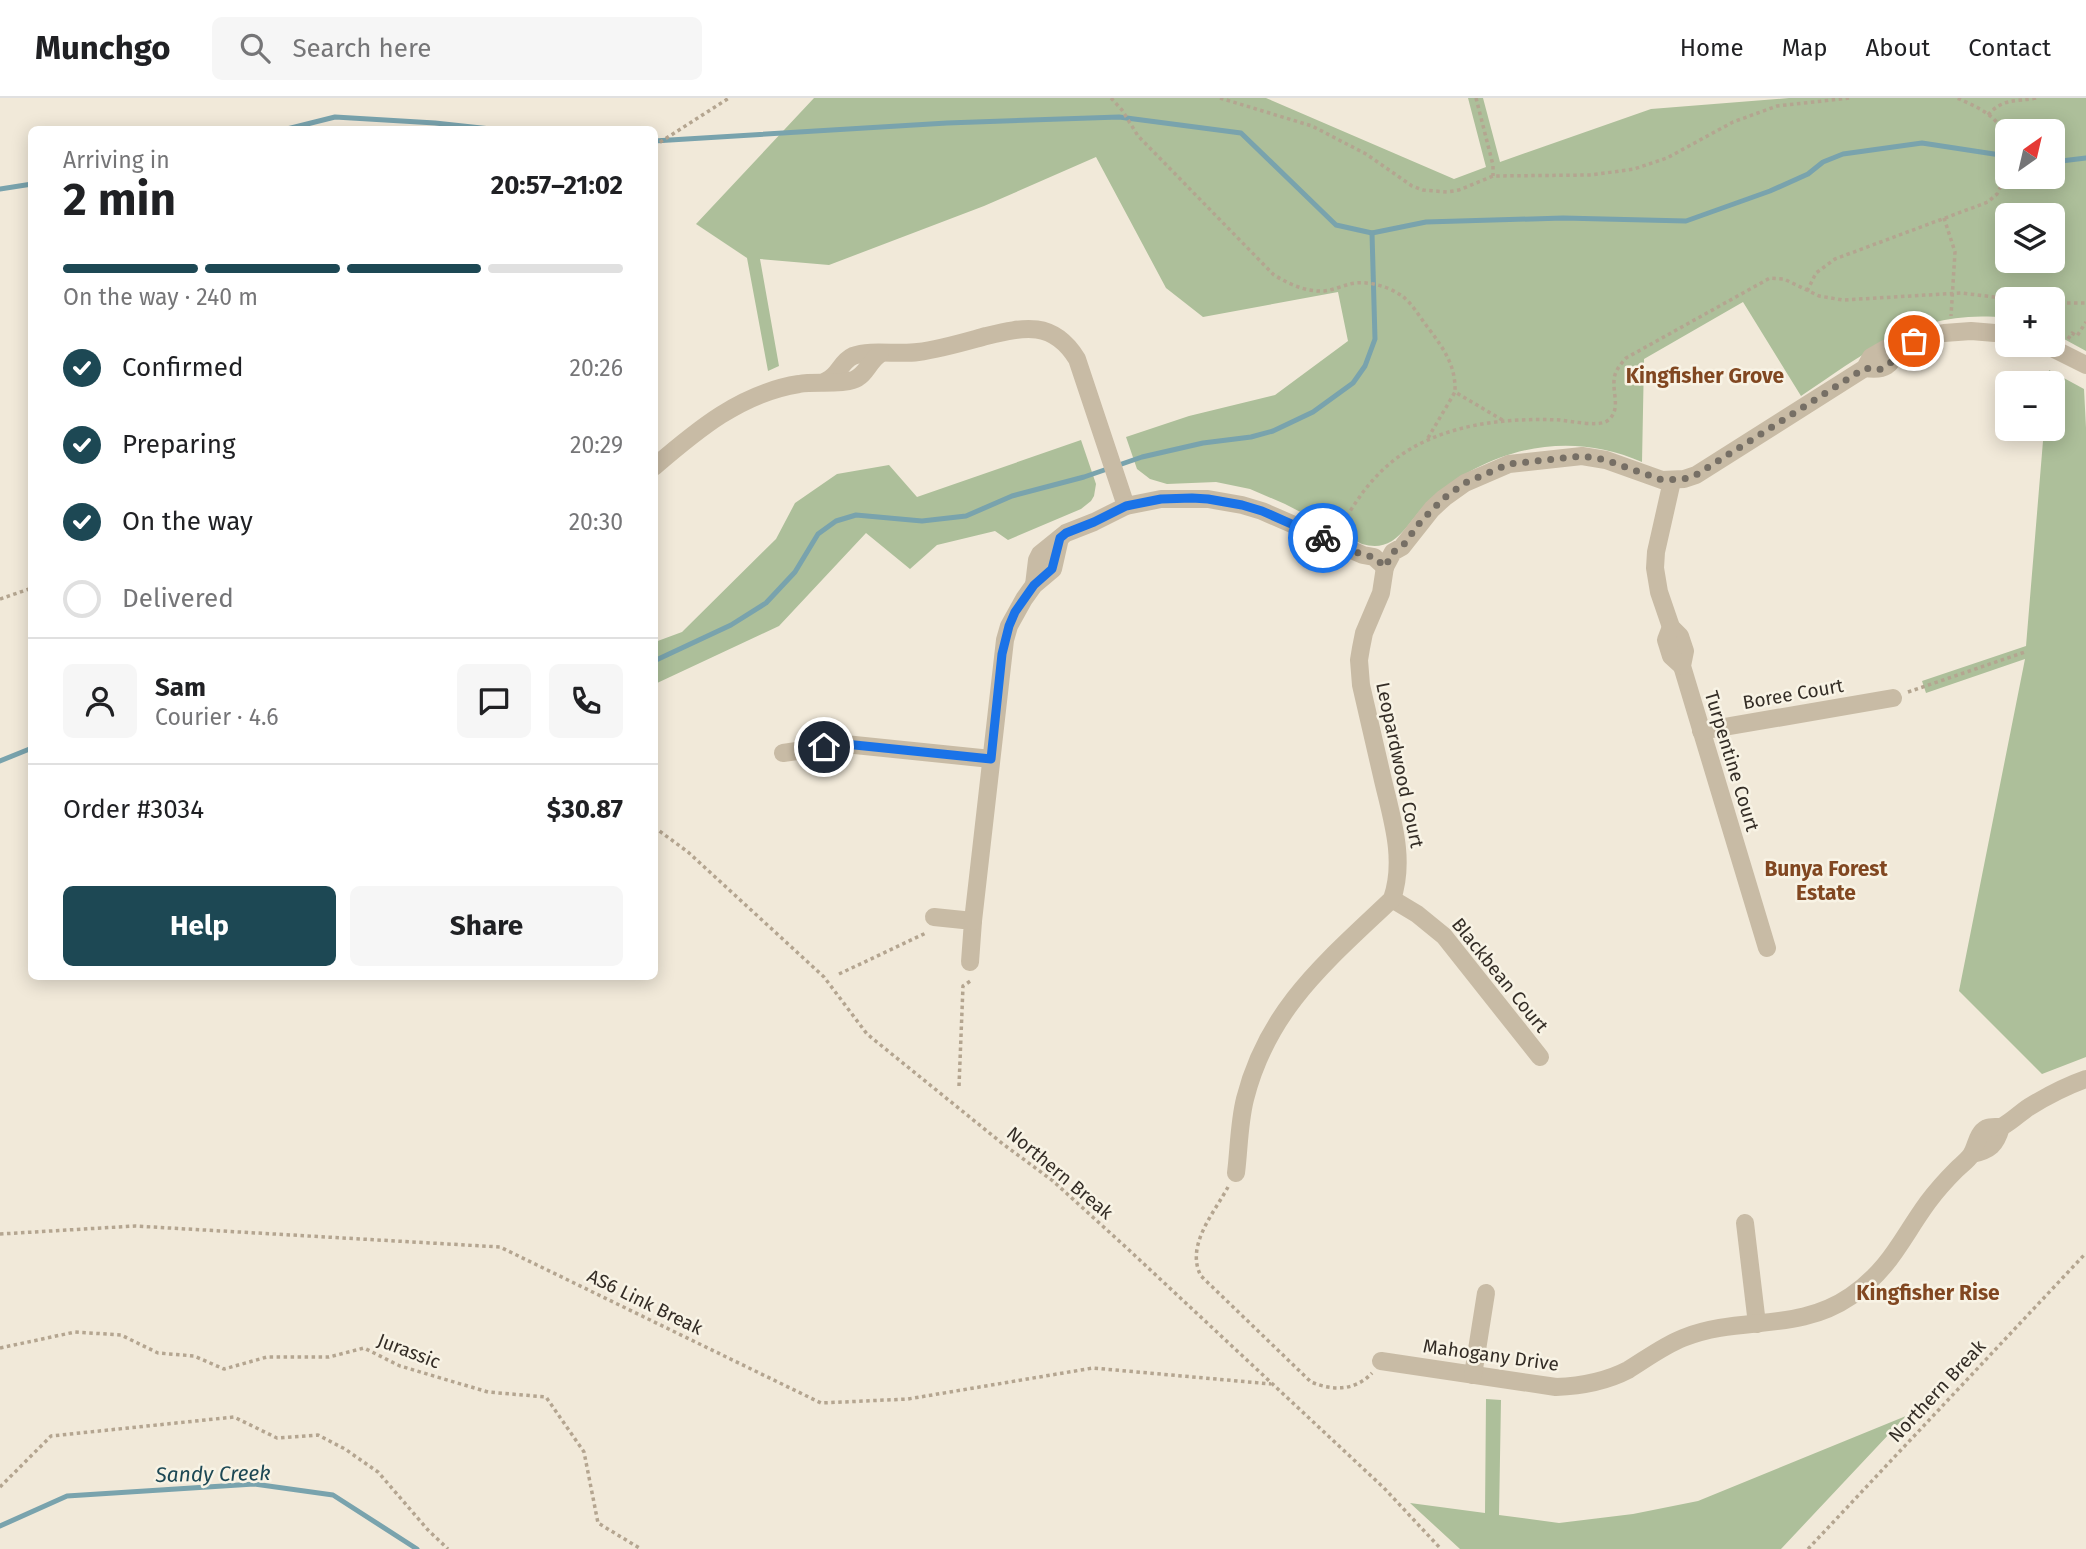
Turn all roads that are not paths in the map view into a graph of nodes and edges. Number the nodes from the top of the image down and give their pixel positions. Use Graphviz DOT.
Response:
graph roads {
  1 [pos="1995,333"];
  2 [pos="2065,354"];
  3 [pos="2086,365"];
  4 [pos="658,464"];
  5 [pos="1672,481"];
  6 [pos="1126,506"];
  7 [pos="1385,567"];
  8 [pos="1893,698"];
  9 [pos="1701,731"];
  10 [pos="783,753"];
  11 [pos="991,759"];
  12 [pos="1392,899"];
  13 [pos="933,921"];
  14 [pos="973,921"];
  15 [pos="1767,948"];
  16 [pos="975,968"];
  17 [pos="1540,1057"];
  18 [pos="2086,1079"];
  19 [pos="1236,1173"];
  20 [pos="1745,1223"];
  21 [pos="1486,1293"];
  22 [pos="1757,1324"];
  23 [pos="1381,1361"];
  24 [pos="1474,1375"];
  1 -- 5 [label="street"];
  2 -- 3 [label="street"];
  4 -- 6 [label="street"];
  5 -- 7 [label="street"];
  5 -- 9 [label="street, Turpentine Court"];
  6 -- 7 [label="street"];
  6 -- 11 [label="street"];
  7 -- 12 [label="street, Leopardwood Court"];
  8 -- 9 [label="street, Boree Court"];
  9 -- 15 [label="street, Turpentine Court"];
  10 -- 11 [label="street"];
  11 -- 14 [label="street"];
  12 -- 17 [label="street, Blackbean Court"];
  12 -- 19 [label="street"];
  13 -- 14 [label="street"];
  14 -- 16 [label="street"];
  18 -- 22 [label="street, Mahogany Drive"];
  20 -- 22 [label="street"];
  21 -- 24 [label="street"];
  22 -- 24 [label="street, Mahogany Drive"];
  23 -- 24 [label="street, Mahogany Drive"];
}
